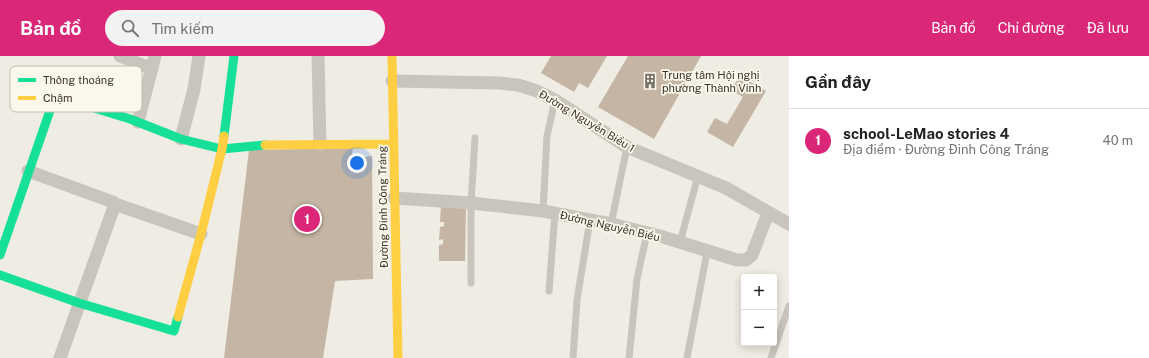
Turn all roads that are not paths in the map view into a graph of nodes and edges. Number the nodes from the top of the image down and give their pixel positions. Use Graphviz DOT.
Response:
graph roads {
  1 [pos="120,56"];
  2 [pos="155,56"];
  3 [pos="199,56"];
  4 [pos="234,56"];
  5 [pos="318,56"];
  6 [pos="392,56"];
  7 [pos="152,69"];
  8 [pos="392,81"];
  9 [pos="555,100"];
  10 [pos="142,107"];
  11 [pos="49,112"];
  12 [pos="106,112"];
  13 [pos="141,112"];
  14 [pos="138,122"];
  15 [pos="475,138"];
  16 [pos="181,139"];
  17 [pos="320,144"];
  18 [pos="393,144"];
  19 [pos="627,148"];
  20 [pos="222,149"];
  21 [pos="28,171"];
  22 [pos="698,176"];
  23 [pos="394,198"];
  24 [pos="471,203"];
  25 [pos="115,204"];
  26 [pos="549,212"];
  27 [pos="768,213"];
  28 [pos="590,220"];
  29 [pos="611,224"];
  30 [pos="789,224"];
  31 [pos="647,233"];
  32 [pos="201,234"];
  33 [pos="680,242"];
  34 [pos="707,252"];
  35 [pos="0,255"];
  36 [pos="0,275"];
  37 [pos="471,282"];
  38 [pos="549,291"];
  39 [pos="79,303"];
  40 [pos="789,306"];
  41 [pos="60,358"];
  42 [pos="398,358"];
  43 [pos="573,358"];
  44 [pos="629,358"];
  45 [pos="687,358"];
  46 [pos="771,358"];
  1 -- 7 [label="street"];
  2 -- 7 [label="street"];
  3 -- 16 [label="street"];
  4 -- 20 [label="street"];
  5 -- 17 [label="street"];
  6 -- 8 [label="street, Đường Đinh Công Tráng"];
  7 -- 10 [label="street"];
  8 -- 9 [label="street, Đường Nguyễn Biểu 1"];
  8 -- 18 [label="street, Đường Đinh Công Tráng"];
  9 -- 19 [label="street, Đường Nguyễn Biểu 1"];
  9 -- 26 [label="lane"];
  11 -- 21 [label="street"];
  12 -- 14 [label="street"];
  13 -- 14 [label="street"];
  14 -- 16 [label="street"];
  15 -- 24 [label="lane"];
  16 -- 20 [label="street"];
  17 -- 18 [label="street"];
  17 -- 20 [label="street"];
  18 -- 23 [label="street, Đường Đinh Công Tráng"];
  19 -- 22 [label="street, Đường Nguyễn Biểu 1"];
  19 -- 29 [label="lane"];
  20 -- 32 [label="street"];
  21 -- 25 [label="street"];
  21 -- 35 [label="street"];
  22 -- 27 [label="street, Đường Nguyễn Biểu 1"];
  22 -- 33 [label="lane"];
  23 -- 24 [label="street, Đường Nguyễn Biểu"];
  23 -- 42 [label="street, Đường Đinh Công Tráng"];
  24 -- 26 [label="street, Đường Nguyễn Biểu"];
  24 -- 37 [label="lane"];
  25 -- 32 [label="street"];
  25 -- 39 [label="street"];
  26 -- 28 [label="street, Đường Nguyễn Biểu"];
  26 -- 38 [label="lane"];
  27 -- 30 [label="street"];
  27 -- 34 [label="street, Đường Nguyễn Biểu"];
  28 -- 29 [label="street, Đường Nguyễn Biểu"];
  28 -- 43 [label="lane"];
  29 -- 31 [label="street, Đường Nguyễn Biểu"];
  31 -- 33 [label="street, Đường Nguyễn Biểu"];
  31 -- 44 [label="lane"];
  32 -- 39 [label="street"];
  33 -- 34 [label="street, Đường Nguyễn Biểu"];
  34 -- 45 [label="lane"];
  36 -- 39 [label="street"];
  39 -- 41 [label="street"];
  40 -- 46 [label="lane"];
}
